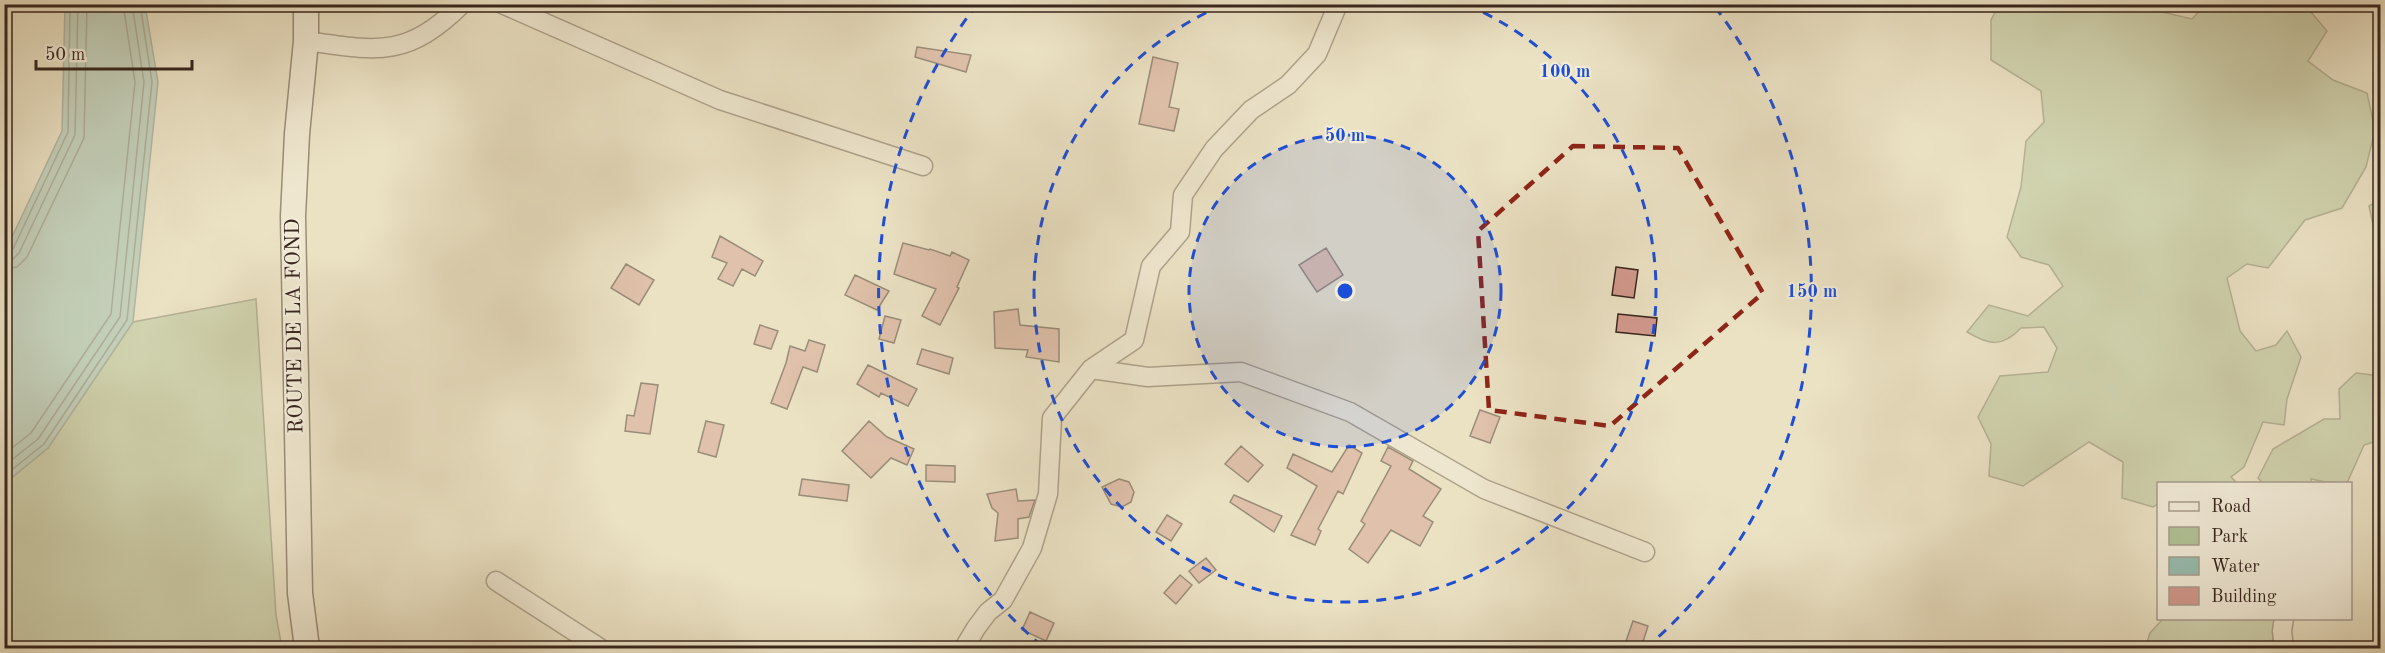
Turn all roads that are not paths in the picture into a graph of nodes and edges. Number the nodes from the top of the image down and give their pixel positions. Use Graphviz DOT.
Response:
graph roads {
  1 [pos="306,4"];
  2 [pos="462,4"];
  3 [pos="502,4"];
  4 [pos="1338,4"];
  5 [pos="306,41"];
  6 [pos="923,166"];
  7 [pos="1091,369"];
  8 [pos="1645,552"];
  9 [pos="496,581"];
  10 [pos="2284,620"];
  11 [pos="307,648"];
  12 [pos="600,648"];
  13 [pos="964,648"];
  14 [pos="2284,648"];
  1 -- 5 [label="street, ROUTE DE LA FOND"];
  2 -- 5 [label="street"];
  3 -- 6 [label="street"];
  4 -- 7 [label="street"];
  5 -- 11 [label="street, ROUTE DE LA FOND"];
  7 -- 8 [label="street"];
  7 -- 13 [label="street"];
  9 -- 12 [label="street"];
  10 -- 14 [label="street"];
}
